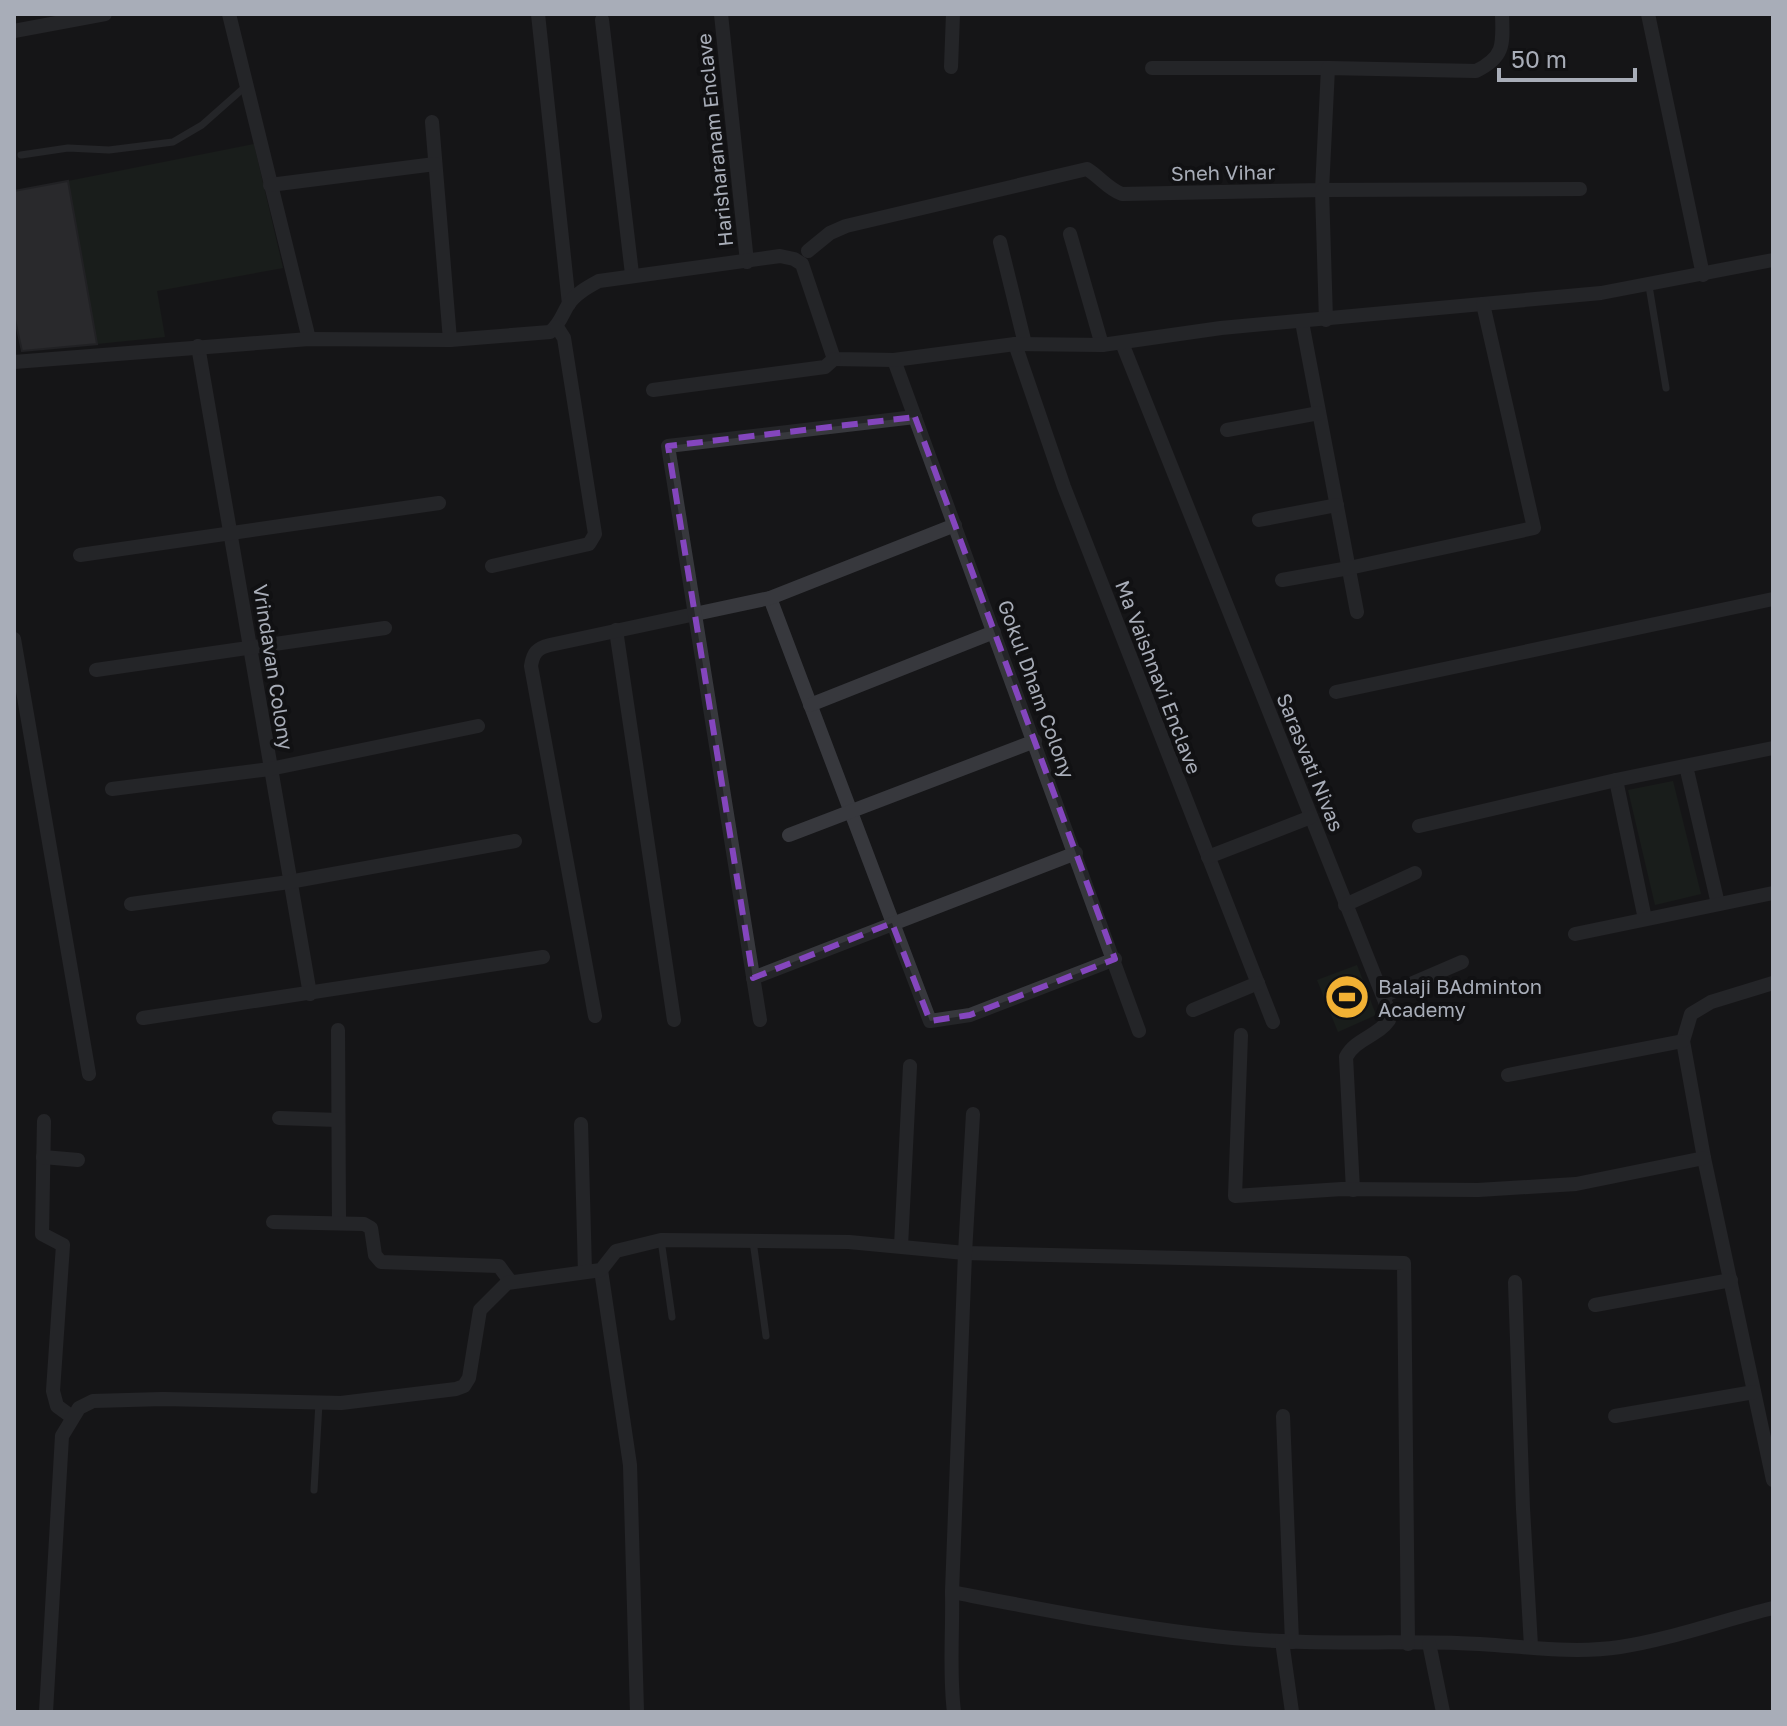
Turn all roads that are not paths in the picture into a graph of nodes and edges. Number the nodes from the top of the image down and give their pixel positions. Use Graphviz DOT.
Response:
graph roads {
  1 [pos="105,14"];
  2 [pos="229,14"];
  3 [pos="538,14"];
  4 [pos="721,14"];
  5 [pos="953,14"];
  6 [pos="1502,14"];
  7 [pos="1648,14"];
  8 [pos="602,20"];
  9 [pos="14,31"];
  10 [pos="951,67"];
  11 [pos="1152,68"];
  12 [pos="1328,68"];
  13 [pos="247,84"];
  14 [pos="432,122"];
  15 [pos="21,155"];
  16 [pos="435,164"];
  17 [pos="270,185"];
  18 [pos="1580,189"];
  19 [pos="1322,190"];
  20 [pos="1070,234"];
  21 [pos="1000,242"];
  22 [pos="808,251"];
  23 [pos="1773,260"];
  24 [pos="747,262"];
  25 [pos="632,274"];
  26 [pos="1703,275"];
  27 [pos="1649,286"];
  28 [pos="569,304"];
  29 [pos="1483,304"];
  30 [pos="1326,320"];
  31 [pos="1302,322"];
  32 [pos="557,327"];
  33 [pos="309,339"];
  34 [pos="450,340"];
  35 [pos="1122,343"];
  36 [pos="1020,344"];
  37 [pos="1102,345"];
  38 [pos="198,346"];
  39 [pos="834,359"];
  40 [pos="894,360"];
  41 [pos="14,362"];
  42 [pos="1666,388"];
  43 [pos="653,390"];
  44 [pos="1319,413"];
  45 [pos="915,417"];
  46 [pos="1227,430"];
  47 [pos="439,503"];
  48 [pos="1337,505"];
  49 [pos="1259,520"];
  50 [pos="955,525"];
  51 [pos="232,534"];
  52 [pos="80,555"];
  53 [pos="492,566"];
  54 [pos="1349,568"];
  55 [pos="1282,580"];
  56 [pos="770,598"];
  57 [pos="1773,599"];
  58 [pos="1357,612"];
  59 [pos="694,614"];
  60 [pos="385,628"];
  61 [pos="616,630"];
  62 [pos="994,632"];
  63 [pos="14,639"];
  64 [pos="251,649"];
  65 [pos="96,670"];
  66 [pos="1336,692"];
  67 [pos="810,705"];
  68 [pos="478,726"];
  69 [pos="1035,741"];
  70 [pos="1773,748"];
  71 [pos="1686,766"];
  72 [pos="270,769"];
  73 [pos="1616,780"];
  74 [pos="112,789"];
  75 [pos="850,812"];
  76 [pos="1311,817"];
  77 [pos="1419,826"];
  78 [pos="789,835"];
  79 [pos="515,841"];
  80 [pos="1076,853"];
  81 [pos="1208,857"];
  82 [pos="1415,873"];
  83 [pos="289,882"];
  84 [pos="1773,893"];
  85 [pos="131,904"];
  86 [pos="1718,904"];
  87 [pos="1345,905"];
  88 [pos="1645,919"];
  89 [pos="892,923"];
  90 [pos="1575,934"];
  91 [pos="543,957"];
  92 [pos="1115,959"];
  93 [pos="1462,962"];
  94 [pos="753,978"];
  95 [pos="1258,983"];
  96 [pos="1773,983"];
  97 [pos="310,994"];
  98 [pos="1383,996"];
  99 [pos="1193,1010"];
  100 [pos="595,1016"];
  101 [pos="143,1018"];
  102 [pos="674,1020"];
  103 [pos="760,1020"];
  104 [pos="1273,1022"];
  105 [pos="338,1030"];
  106 [pos="1139,1031"];
  107 [pos="1241,1035"];
  108 [pos="1683,1041"];
  109 [pos="910,1066"];
  110 [pos="89,1074"];
  111 [pos="1508,1075"];
  112 [pos="973,1114"];
  113 [pos="279,1118"];
  114 [pos="338,1120"];
  115 [pos="44,1121"];
  116 [pos="581,1124"];
  117 [pos="43,1157"];
  118 [pos="1704,1158"];
  119 [pos="78,1160"];
  120 [pos="1353,1190"];
  121 [pos="273,1222"];
  122 [pos="339,1222"];
  123 [pos="661,1240"];
  124 [pos="753,1241"];
  125 [pos="901,1246"];
  126 [pos="965,1253"];
  127 [pos="601,1270"];
  128 [pos="585,1272"];
  129 [pos="1731,1280"];
  130 [pos="510,1281"];
  131 [pos="1515,1282"];
  132 [pos="1595,1305"];
  133 [pos="672,1317"];
  134 [pos="766,1336"];
  135 [pos="1754,1392"];
  136 [pos="319,1403"];
  137 [pos="1283,1416"];
  138 [pos="1615,1416"];
  139 [pos="72,1417"];
  140 [pos="1773,1480"];
  141 [pos="314,1490"];
  142 [pos="952,1592"];
  143 [pos="1773,1608"];
  144 [pos="1287,1642"];
  145 [pos="1429,1643"];
  146 [pos="1408,1644"];
  147 [pos="1531,1646"];
  148 [pos="46,1712"];
  149 [pos="637,1712"];
  150 [pos="954,1712"];
  151 [pos="1292,1712"];
  152 [pos="1443,1712"];
  1 -- 9 [label="street"];
  2 -- 13 [label="street"];
  3 -- 28 [label="street"];
  4 -- 24 [label="street, Harisharanam Enclave"];
  5 -- 10 [label="street"];
  6 -- 12 [label="street"];
  7 -- 26 [label="street"];
  8 -- 25 [label="street"];
  11 -- 12 [label="street"];
  12 -- 19 [label="street"];
  13 -- 15 [label="lane"];
  13 -- 17 [label="street"];
  14 -- 16 [label="street"];
  16 -- 17 [label="street"];
  16 -- 34 [label="street"];
  17 -- 33 [label="street"];
  18 -- 19 [label="street, Sneh Vihar"];
  19 -- 22 [label="street, Sneh Vihar"];
  19 -- 30 [label="street"];
  20 -- 37 [label="street"];
  21 -- 36 [label="street, Ma Vaishnavi Enclave"];
  23 -- 26 [label="street"];
  24 -- 25 [label="street"];
  24 -- 39 [label="street"];
  25 -- 28 [label="street"];
  26 -- 27 [label="street"];
  27 -- 29 [label="street"];
  27 -- 42 [label="lane"];
  28 -- 32 [label="street"];
  29 -- 30 [label="street"];
  29 -- 54 [label="street"];
  30 -- 31 [label="street"];
  31 -- 35 [label="street"];
  31 -- 44 [label="street"];
  32 -- 34 [label="street"];
  32 -- 53 [label="street"];
  33 -- 34 [label="street"];
  33 -- 38 [label="street"];
  35 -- 37 [label="street"];
  35 -- 76 [label="street, Sarasvati Nivas"];
  36 -- 37 [label="street"];
  36 -- 40 [label="street"];
  36 -- 81 [label="street, Ma Vaishnavi Enclave"];
  38 -- 41 [label="street"];
  38 -- 51 [label="street, Vrindavan Colony"];
  39 -- 40 [label="street"];
  39 -- 43 [label="street"];
  40 -- 45 [label="street, Gokul Dham Colony"];
  44 -- 46 [label="street"];
  44 -- 48 [label="street"];
  45 -- 50 [label="street, Gokul Dham Colony"];
  45 -- 59 [label="street"];
  47 -- 51 [label="street"];
  48 -- 49 [label="street"];
  48 -- 54 [label="street"];
  50 -- 56 [label="street"];
  50 -- 62 [label="street, Gokul Dham Colony"];
  51 -- 52 [label="street"];
  51 -- 64 [label="street, Vrindavan Colony"];
  54 -- 55 [label="street"];
  54 -- 58 [label="street"];
  56 -- 59 [label="street"];
  56 -- 67 [label="street"];
  57 -- 66 [label="street"];
  59 -- 61 [label="street"];
  59 -- 94 [label="street"];
  60 -- 64 [label="street"];
  61 -- 100 [label="street"];
  61 -- 102 [label="street"];
  62 -- 67 [label="street"];
  62 -- 69 [label="street, Gokul Dham Colony"];
  63 -- 110 [label="street"];
  64 -- 65 [label="street"];
  64 -- 72 [label="street, Vrindavan Colony"];
  67 -- 75 [label="street"];
  68 -- 72 [label="street"];
  69 -- 75 [label="street"];
  69 -- 80 [label="street, Gokul Dham Colony"];
  70 -- 71 [label="street"];
  71 -- 73 [label="street"];
  71 -- 86 [label="street"];
  72 -- 74 [label="street"];
  72 -- 83 [label="street, Vrindavan Colony"];
  73 -- 77 [label="street"];
  73 -- 88 [label="street"];
  75 -- 78 [label="street"];
  75 -- 89 [label="street"];
  76 -- 81 [label="street"];
  76 -- 87 [label="street, Sarasvati Nivas"];
  79 -- 83 [label="street"];
  80 -- 89 [label="street"];
  80 -- 92 [label="street, Gokul Dham Colony"];
  81 -- 95 [label="street, Ma Vaishnavi Enclave"];
  82 -- 87 [label="street"];
  83 -- 85 [label="street"];
  83 -- 97 [label="street, Vrindavan Colony"];
  84 -- 86 [label="street"];
  86 -- 88 [label="street"];
  87 -- 98 [label="street, Sarasvati Nivas"];
  88 -- 90 [label="street"];
  89 -- 92 [label="street"];
  89 -- 94 [label="street"];
  91 -- 97 [label="street"];
  92 -- 106 [label="street, Gokul Dham Colony"];
  93 -- 98 [label="street"];
  94 -- 103 [label="street"];
  95 -- 99 [label="street"];
  95 -- 104 [label="street, Ma Vaishnavi Enclave"];
  96 -- 108 [label="street"];
  97 -- 101 [label="street"];
  98 -- 120 [label="street"];
  105 -- 114 [label="street"];
  107 -- 120 [label="street"];
  108 -- 111 [label="street"];
  108 -- 118 [label="street"];
  109 -- 125 [label="street"];
  112 -- 126 [label="street"];
  113 -- 114 [label="street"];
  114 -- 122 [label="street"];
  115 -- 117 [label="street"];
  116 -- 128 [label="street"];
  117 -- 119 [label="street"];
  117 -- 139 [label="street"];
  118 -- 120 [label="street"];
  118 -- 129 [label="street"];
  121 -- 122 [label="street"];
  122 -- 130 [label="street"];
  123 -- 124 [label="street"];
  123 -- 127 [label="street"];
  123 -- 133 [label="lane"];
  124 -- 125 [label="street"];
  124 -- 134 [label="lane"];
  125 -- 126 [label="street"];
  126 -- 142 [label="street"];
  126 -- 146 [label="street"];
  127 -- 128 [label="street"];
  127 -- 149 [label="street"];
  128 -- 130 [label="street"];
  129 -- 132 [label="street"];
  129 -- 135 [label="street"];
  130 -- 136 [label="street"];
  131 -- 147 [label="street"];
  135 -- 138 [label="street"];
  135 -- 140 [label="street"];
  136 -- 139 [label="street"];
  136 -- 141 [label="lane"];
  137 -- 144 [label="street"];
  139 -- 148 [label="street"];
  142 -- 144 [label="street"];
  142 -- 150 [label="street"];
  143 -- 147 [label="street"];
  144 -- 146 [label="street"];
  144 -- 151 [label="street"];
  145 -- 146 [label="street"];
  145 -- 147 [label="street"];
  145 -- 152 [label="street"];
}
